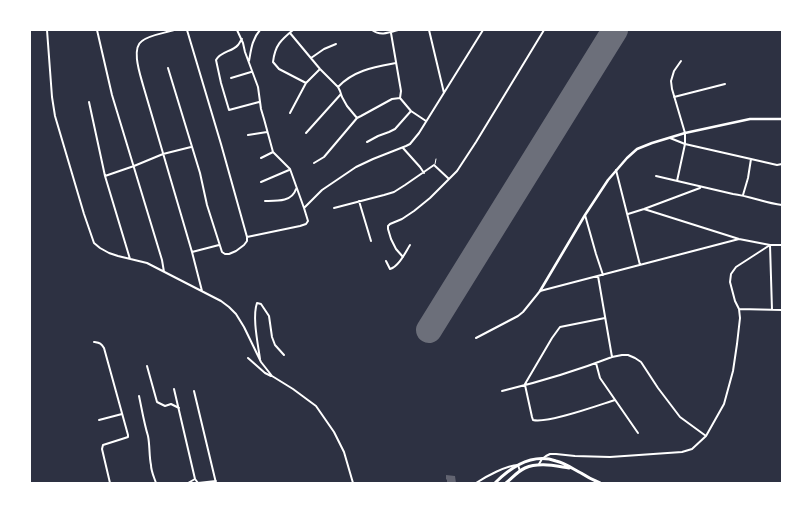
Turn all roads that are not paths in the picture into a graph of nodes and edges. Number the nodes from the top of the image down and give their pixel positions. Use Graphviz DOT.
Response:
graph roads {
  1 [pos="47,30"];
  2 [pos="97,30"];
  3 [pos="174,30"];
  4 [pos="187,30"];
  5 [pos="237,30"];
  6 [pos="260,30"];
  7 [pos="293,30"];
  8 [pos="372,30"];
  9 [pos="398,30"];
  10 [pos="429,30"];
  11 [pos="483,30"];
  12 [pos="544,30"];
  13 [pos="290,33"];
  14 [pos="391,33"];
  15 [pos="242,39"];
  16 [pos="336,44"];
  17 [pos="311,58"];
  18 [pos="681,60"];
  19 [pos="248,62"];
  20 [pos="396,63"];
  21 [pos="168,68"];
  22 [pos="320,69"];
  23 [pos="252,72"];
  24 [pos="231,78"];
  25 [pos="306,83"];
  26 [pos="725,84"];
  27 [pos="338,87"];
  28 [pos="444,93"];
  29 [pos="341,94"];
  30 [pos="674,97"];
  31 [pos="400,98"];
  32 [pos="89,102"];
  33 [pos="259,102"];
  34 [pos="410,110"];
  35 [pos="290,113"];
  36 [pos="357,118"];
  37 [pos="782,119"];
  38 [pos="426,122"];
  39 [pos="267,132"];
  40 [pos="306,133"];
  41 [pos="685,133"];
  42 [pos="248,135"];
  43 [pos="670,138"];
  44 [pos="367,142"];
  45 [pos="685,144"];
  46 [pos="191,147"];
  47 [pos="403,148"];
  48 [pos="273,152"];
  49 [pos="163,154"];
  50 [pos="261,158"];
  51 [pos="436,159"];
  52 [pos="751,159"];
  53 [pos="314,162"];
  54 [pos="782,164"];
  55 [pos="434,165"];
  56 [pos="134,166"];
  57 [pos="290,170"];
  58 [pos="616,170"];
  59 [pos="424,173"];
  60 [pos="105,176"];
  61 [pos="656,176"];
  62 [pos="449,179"];
  63 [pos="677,181"];
  64 [pos="261,182"];
  65 [pos="701,187"];
  66 [pos="297,188"];
  67 [pos="743,196"];
  68 [pos="359,201"];
  69 [pos="265,202"];
  70 [pos="782,205"];
  71 [pos="304,208"];
  72 [pos="334,208"];
  73 [pos="644,209"];
  74 [pos="628,214"];
  75 [pos="585,215"];
  76 [pos="247,237"];
  77 [pos="739,239"];
  78 [pos="371,241"];
  79 [pos="219,245"];
  80 [pos="410,245"];
  81 [pos="770,245"];
  82 [pos="782,245"];
  83 [pos="192,252"];
  84 [pos="403,257"];
  85 [pos="130,259"];
  86 [pos="386,261"];
  87 [pos="640,265"];
  88 [pos="164,272"];
  89 [pos="603,275"];
  90 [pos="598,276"];
  91 [pos="202,291"];
  92 [pos="540,291"];
  93 [pos="739,309"];
  94 [pos="772,310"];
  95 [pos="782,310"];
  96 [pos="605,318"];
  97 [pos="476,338"];
  98 [pos="94,342"];
  99 [pos="284,355"];
  100 [pos="612,357"];
  101 [pos="248,358"];
  102 [pos="261,362"];
  103 [pos="596,363"];
  104 [pos="147,366"];
  105 [pos="272,376"];
  106 [pos="524,385"];
  107 [pos="174,389"];
  108 [pos="194,391"];
  109 [pos="502,391"];
  110 [pos="139,396"];
  111 [pos="615,400"];
  112 [pos="178,408"];
  113 [pos="122,414"];
  114 [pos="99,420"];
  115 [pos="638,433"];
  116 [pos="706,436"];
  117 [pos="542,459"];
  118 [pos="538,465"];
  119 [pos="518,466"];
  120 [pos="572,468"];
  121 [pos="520,471"];
  122 [pos="497,477"];
  123 [pos="195,479"];
  124 [pos="216,482"];
  125 [pos="110,483"];
  126 [pos="156,483"];
  127 [pos="188,483"];
  128 [pos="352,483"];
  129 [pos="476,483"];
  130 [pos="495,483"];
  131 [pos="506,483"];
  132 [pos="600,483"];
  1 -- 85 [label="street"];
  2 -- 56 [label="street"];
  3 -- 49 [label="street"];
  4 -- 76 [label="street"];
  5 -- 15 [label="street"];
  6 -- 19 [label="street"];
  7 -- 13 [label="street"];
  8 -- 14 [label="street"];
  9 -- 14 [label="street"];
  10 -- 28 [label="street"];
  11 -- 28 [label="street"];
  12 -- 62 [label="street"];
  13 -- 17 [label="street"];
  13 -- 25 [label="street"];
  14 -- 20 [label="street"];
  15 -- 19 [label="street"];
  15 -- 33 [label="street"];
  16 -- 17 [label="street"];
  17 -- 22 [label="street"];
  18 -- 30 [label="street"];
  19 -- 23 [label="street"];
  20 -- 27 [label="street"];
  20 -- 31 [label="street"];
  21 -- 46 [label="street"];
  22 -- 25 [label="street"];
  22 -- 27 [label="street"];
  23 -- 24 [label="street"];
  23 -- 33 [label="street"];
  25 -- 35 [label="street"];
  26 -- 30 [label="street"];
  27 -- 29 [label="street"];
  28 -- 38 [label="street"];
  29 -- 36 [label="street"];
  29 -- 40 [label="street"];
  30 -- 41 [label="street"];
  31 -- 34 [label="street"];
  31 -- 36 [label="street"];
  32 -- 60 [label="street"];
  33 -- 39 [label="street"];
  34 -- 38 [label="street"];
  34 -- 44 [label="street"];
  36 -- 53 [label="street"];
  37 -- 41 [label="street"];
  38 -- 47 [label="street"];
  39 -- 42 [label="street"];
  39 -- 48 [label="street"];
  41 -- 43 [label="street"];
  41 -- 45 [label="street"];
  43 -- 45 [label="street"];
  43 -- 58 [label="street"];
  45 -- 52 [label="street"];
  45 -- 63 [label="street"];
  46 -- 49 [label="street"];
  46 -- 79 [label="street"];
  47 -- 59 [label="street"];
  47 -- 71 [label="street"];
  48 -- 50 [label="street"];
  48 -- 57 [label="street"];
  49 -- 56 [label="street"];
  49 -- 83 [label="street"];
  51 -- 55 [label="lane"];
  52 -- 54 [label="street"];
  52 -- 67 [label="street"];
  55 -- 59 [label="street"];
  55 -- 62 [label="street"];
  56 -- 60 [label="street"];
  56 -- 88 [label="street"];
  57 -- 64 [label="street"];
  57 -- 66 [label="street"];
  58 -- 74 [label="street"];
  58 -- 75 [label="street"];
  59 -- 68 [label="street"];
  60 -- 85 [label="street"];
  61 -- 63 [label="street"];
  62 -- 84 [label="street"];
  63 -- 65 [label="street"];
  65 -- 67 [label="street"];
  65 -- 73 [label="street"];
  66 -- 69 [label="street"];
  66 -- 71 [label="street"];
  67 -- 70 [label="street"];
  68 -- 72 [label="street"];
  68 -- 78 [label="street"];
  71 -- 76 [label="street"];
  73 -- 74 [label="street"];
  73 -- 77 [label="street"];
  74 -- 87 [label="street"];
  75 -- 89 [label="street"];
  75 -- 92 [label="street"];
  76 -- 79 [label="street"];
  77 -- 81 [label="street"];
  77 -- 87 [label="street"];
  79 -- 83 [label="street"];
  80 -- 84 [label="street"];
  81 -- 82 [label="street"];
  81 -- 93 [label="street"];
  81 -- 94 [label="street"];
  83 -- 91 [label="street"];
  84 -- 86 [label="street"];
  85 -- 88 [label="street"];
  87 -- 89 [label="street"];
  88 -- 91 [label="street"];
  89 -- 90 [label="street"];
  90 -- 92 [label="street"];
  90 -- 96 [label="street"];
  91 -- 102 [label="street"];
  92 -- 97 [label="street"];
  93 -- 94 [label="street"];
  93 -- 116 [label="street"];
  94 -- 95 [label="street"];
  96 -- 100 [label="street"];
  96 -- 106 [label="street"];
  98 -- 113 [label="street"];
  99 -- 102 [label="street"];
  100 -- 103 [label="street"];
  100 -- 116 [label="street"];
  101 -- 105 [label="street"];
  102 -- 105 [label="street"];
  103 -- 106 [label="street"];
  103 -- 111 [label="street"];
  104 -- 112 [label="street"];
  105 -- 128 [label="street"];
  106 -- 109 [label="street"];
  106 -- 111 [label="street"];
  107 -- 112 [label="street"];
  108 -- 124 [label="street"];
  110 -- 126 [label="street"];
  111 -- 115 [label="street"];
  112 -- 123 [label="street"];
  113 -- 114 [label="street"];
  113 -- 125 [label="street"];
  116 -- 117 [label="street"];
  117 -- 118 [label="street"];
  117 -- 119 [label="main road"];
  117 -- 120 [label="main road"];
  118 -- 120 [label="main road"];
  118 -- 121 [label="main road"];
  119 -- 121 [label="street"];
  119 -- 122 [label="main road"];
  119 -- 122 [label="street"];
  120 -- 132 [label="main road"];
  121 -- 131 [label="main road"];
  122 -- 129 [label="street"];
  122 -- 130 [label="main road"];
  123 -- 124 [label="street"];
  123 -- 127 [label="street"];
}
